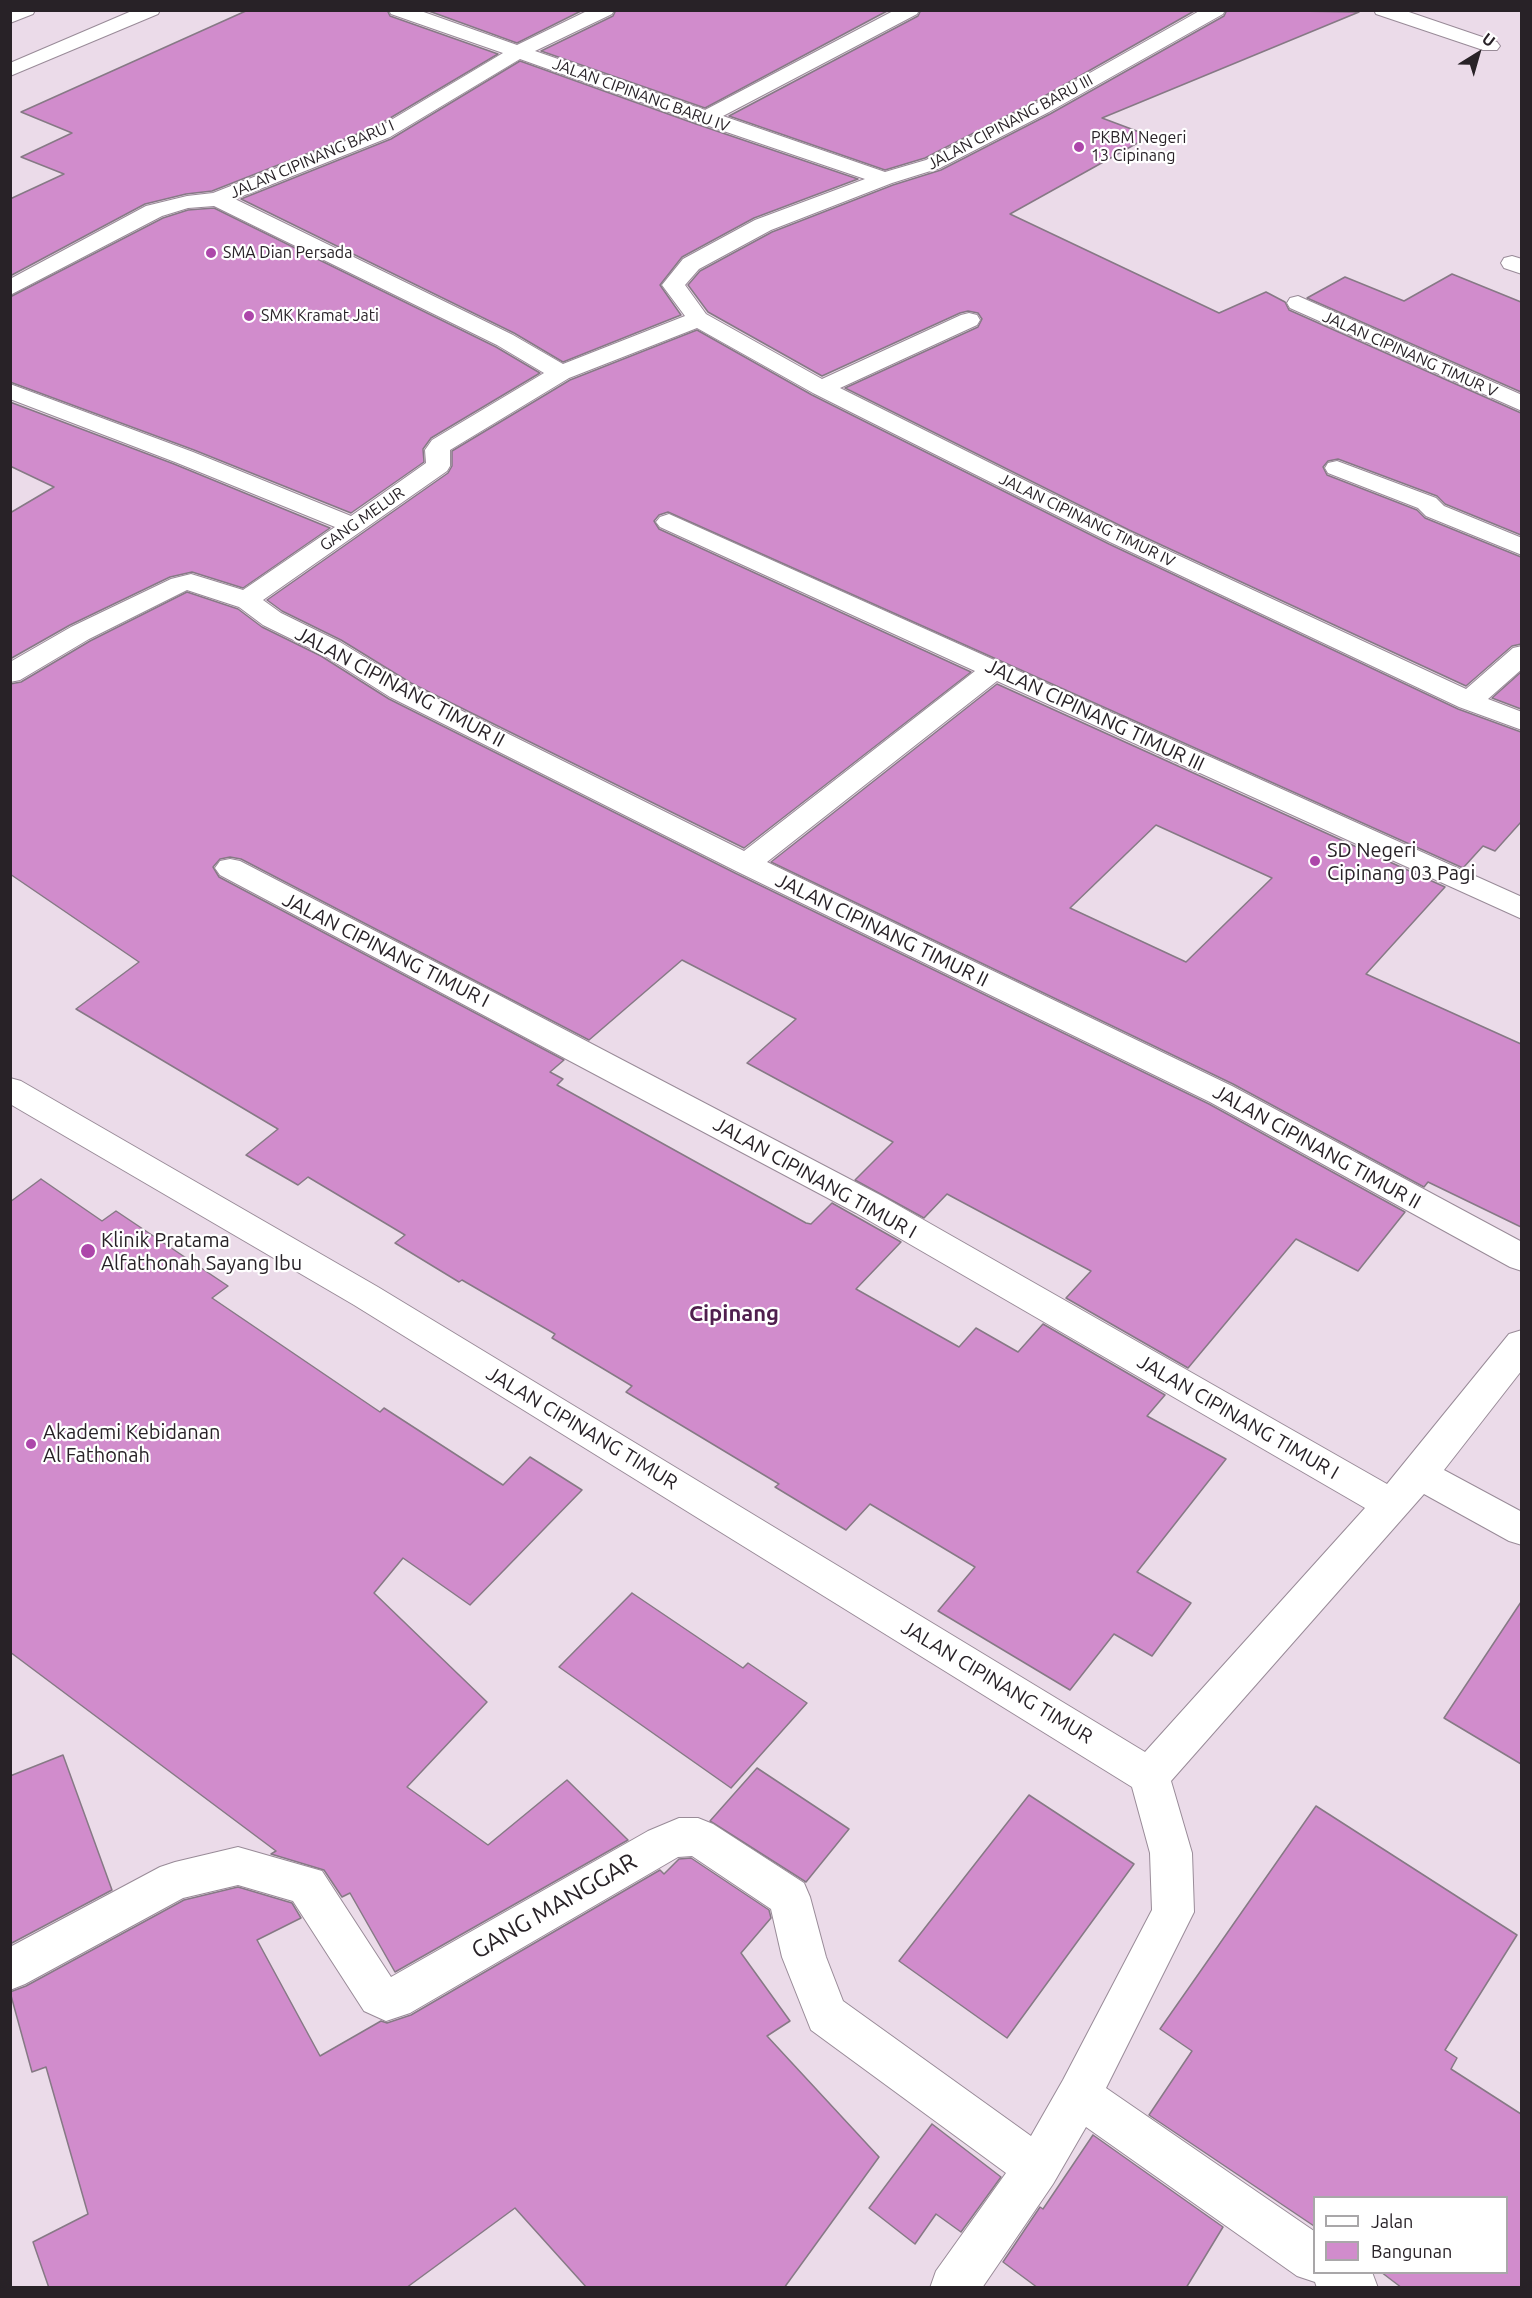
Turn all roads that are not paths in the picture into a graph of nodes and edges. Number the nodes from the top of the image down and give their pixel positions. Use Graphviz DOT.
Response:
graph roads {
  1 [pos="26,10"];
  2 [pos="152,10"];
  3 [pos="398,10"];
  4 [pos="605,10"];
  5 [pos="910,10"];
  6 [pos="1216,10"];
  7 [pos="1383,10"];
  8 [pos="10,17"];
  9 [pos="1490,46"];
  10 [pos="519,51"];
  11 [pos="10,70"];
  12 [pos="704,118"];
  13 [pos="885,179"];
  14 [pos="217,199"];
  15 [pos="673,285"];
  16 [pos="10,288"];
  17 [pos="1298,303"];
  18 [pos="698,319"];
  19 [pos="969,320"];
  20 [pos="561,373"];
  21 [pos="821,388"];
  22 [pos="10,391"];
  23 [pos="1521,404"];
  24 [pos="1337,468"];
  25 [pos="669,522"];
  26 [pos="352,525"];
  27 [pos="1521,547"];
  28 [pos="245,599"];
  29 [pos="1521,654"];
  30 [pos="995,669"];
  31 [pos="10,674"];
  32 [pos="1469,701"];
  33 [pos="1521,722"];
  34 [pos="746,864"];
  35 [pos="230,868"];
  36 [pos="1521,909"];
  37 [pos="10,1089"];
  38 [pos="1521,1258"];
  39 [pos="1521,1344"];
  40 [pos="1419,1474"];
  41 [pos="1391,1505"];
  42 [pos="1521,1530"];
  43 [pos="1149,1776"];
  44 [pos="10,1970"];
  45 [pos="1079,2096"];
  46 [pos="1037,2169"];
  47 [pos="1313,2258"];
  48 [pos="1337,2274"];
  49 [pos="953,2288"];
  50 [pos="1355,2288"];
  1 -- 8 [label="street"];
  2 -- 11 [label="street"];
  3 -- 10 [label="street, JALAN CIPINANG BARU IV"];
  4 -- 10 [label="street, JALAN CIPINANG BARU I"];
  5 -- 12 [label="street"];
  6 -- 13 [label="street, JALAN CIPINANG BARU III"];
  7 -- 9 [label="street"];
  10 -- 12 [label="street, JALAN CIPINANG BARU IV"];
  10 -- 14 [label="street, JALAN CIPINANG BARU I"];
  12 -- 13 [label="street, JALAN CIPINANG BARU IV"];
  13 -- 15 [label="street, JALAN CIPINANG BARU III"];
  14 -- 16 [label="street, JALAN CIPINANG BARU I"];
  14 -- 20 [label="street"];
  15 -- 18 [label="street, JALAN CIPINANG TIMUR IV"];
  17 -- 23 [label="street, JALAN CIPINANG TIMUR V"];
  18 -- 20 [label="street, GANG MELUR"];
  18 -- 21 [label="street, JALAN CIPINANG TIMUR IV"];
  19 -- 21 [label="street"];
  20 -- 26 [label="street, GANG MELUR"];
  21 -- 32 [label="street, JALAN CIPINANG TIMUR IV"];
  22 -- 26 [label="street"];
  24 -- 27 [label="street"];
  25 -- 30 [label="street, JALAN CIPINANG TIMUR III"];
  26 -- 28 [label="street, GANG MELUR"];
  28 -- 31 [label="street"];
  28 -- 34 [label="street, JALAN CIPINANG TIMUR II"];
  29 -- 32 [label="street"];
  30 -- 34 [label="street"];
  30 -- 36 [label="street, JALAN CIPINANG TIMUR III"];
  32 -- 33 [label="street, JALAN CIPINANG TIMUR IV"];
  34 -- 38 [label="street, JALAN CIPINANG TIMUR II"];
  35 -- 41 [label="street, JALAN CIPINANG TIMUR I"];
  37 -- 43 [label="street, JALAN CIPINANG TIMUR"];
  39 -- 40 [label="street"];
  40 -- 41 [label="street"];
  40 -- 42 [label="street"];
  41 -- 43 [label="street"];
  43 -- 45 [label="street"];
  44 -- 46 [label="street, GANG MANGGAR"];
  45 -- 46 [label="street"];
  45 -- 47 [label="street"];
  46 -- 49 [label="street"];
  48 -- 50 [label="street"];
}
